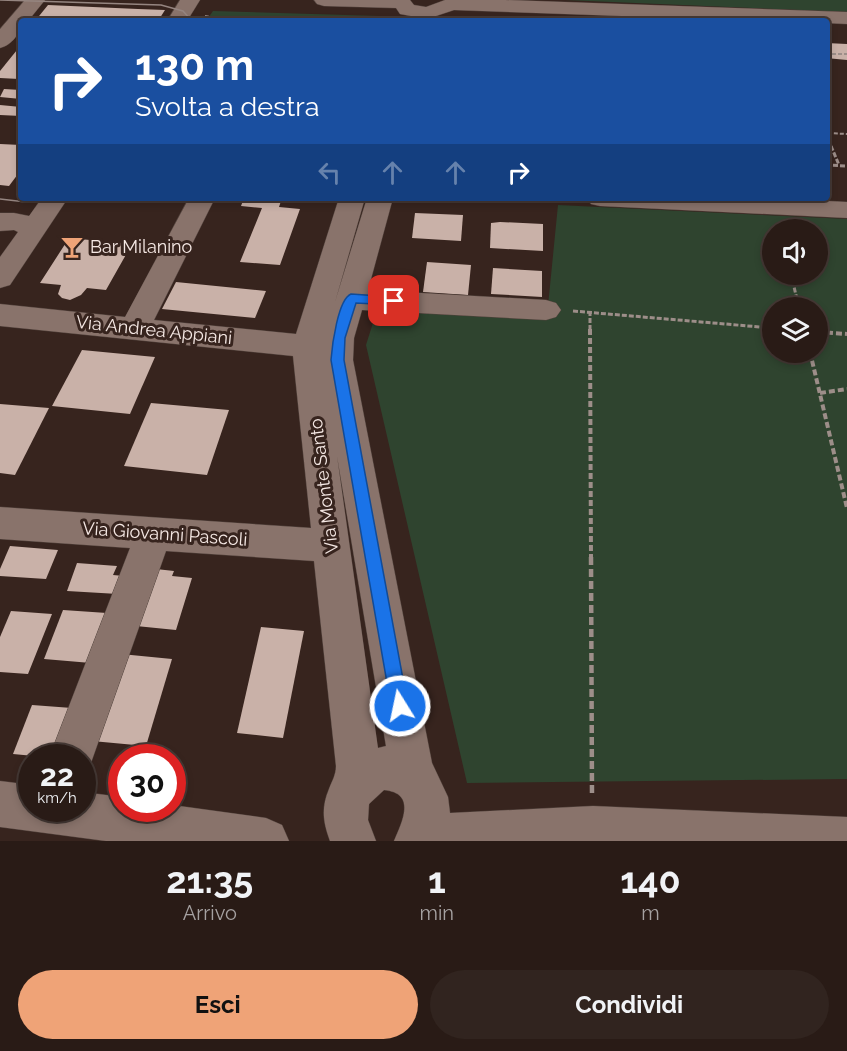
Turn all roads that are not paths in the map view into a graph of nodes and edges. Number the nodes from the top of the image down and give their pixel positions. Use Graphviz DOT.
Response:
graph roads {
  1 [pos="35,0"];
  2 [pos="190,0"];
  3 [pos="324,0"];
  4 [pos="406,9"];
  5 [pos="437,10"];
  6 [pos="20,18"];
  7 [pos="179,18"];
  8 [pos="847,18"];
  9 [pos="18,20"];
  10 [pos="0,42"];
  11 [pos="53,201"];
  12 [pos="200,201"];
  13 [pos="351,201"];
  14 [pos="379,201"];
  15 [pos="662,201"];
  16 [pos="847,210"];
  17 [pos="0,222"];
  18 [pos="32,231"];
  19 [pos="0,278"];
  20 [pos="351,298"];
  21 [pos="546,310"];
  22 [pos="0,315"];
  23 [pos="135,327"];
  24 [pos="307,346"];
  25 [pos="0,523"];
  26 [pos="154,534"];
  27 [pos="331,546"];
  28 [pos="76,744"];
  29 [pos="358,780"];
  30 [pos="420,786"];
  31 [pos="0,804"];
  32 [pos="18,806"];
  33 [pos="96,817"];
  34 [pos="345,835"];
  35 [pos="419,840"];
  36 [pos="847,840"];
  37 [pos="266,841"];
  1 -- 6 [label="street"];
  2 -- 7 [label="street"];
  3 -- 4 [label="street"];
  4 -- 5 [label="street"];
  5 -- 8 [label="street"];
  9 -- 10 [label="street"];
  11 -- 18 [label="street"];
  12 -- 23 [label="street"];
  13 -- 24 [label="street, Via Monte Santo"];
  14 -- 20 [label="street, Via Monte Santo"];
  15 -- 16 [label="street"];
  17 -- 18 [label="street"];
  18 -- 19 [label="street"];
  20 -- 21 [label="street"];
  20 -- 30 [label="street, Via Monte Santo"];
  22 -- 23 [label="street, Via Andrea Appiani"];
  23 -- 24 [label="street, Via Andrea Appiani"];
  24 -- 27 [label="street, Via Monte Santo"];
  25 -- 26 [label="street, Via Giovanni Pascoli"];
  26 -- 27 [label="street, Via Giovanni Pascoli"];
  26 -- 28 [label="street"];
  27 -- 29 [label="street, Via Monte Santo"];
  29 -- 30 [label="street"];
  29 -- 34 [label="street, Via Monte Santo"];
  30 -- 35 [label="street, Via Monte Santo"];
  31 -- 32 [label="street"];
  33 -- 37 [label="street"];
  35 -- 36 [label="street"];
}
